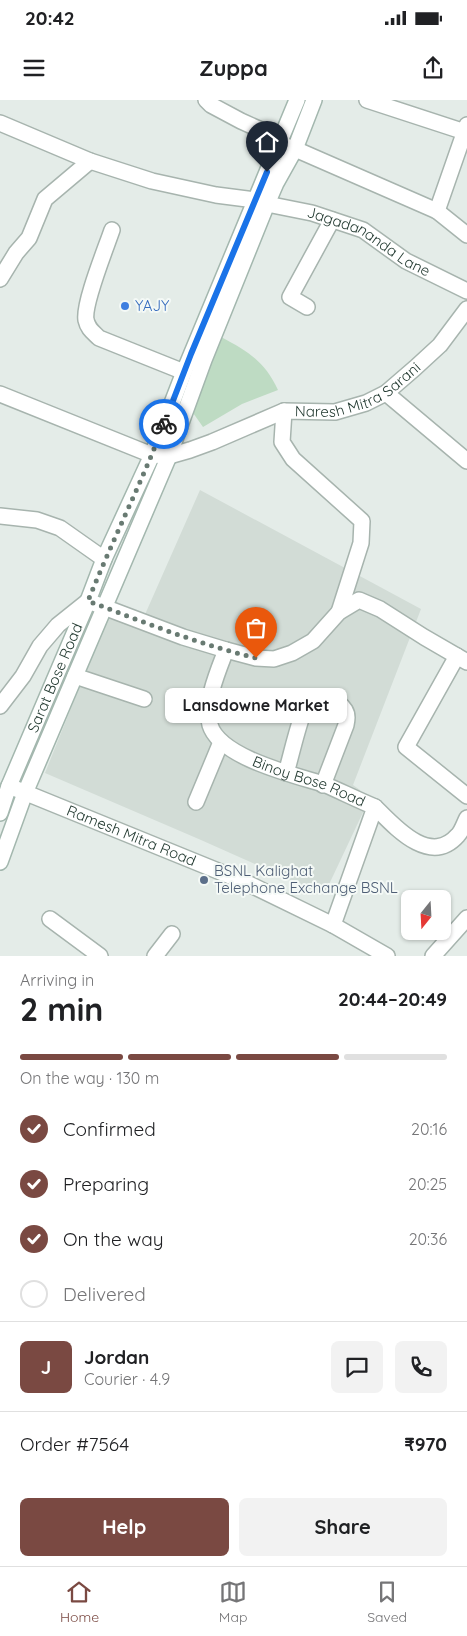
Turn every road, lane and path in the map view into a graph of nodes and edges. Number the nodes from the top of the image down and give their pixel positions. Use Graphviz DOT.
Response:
graph roads {
  1 [pos="297,100"];
  2 [pos="314,100"];
  3 [pos="367,100"];
  4 [pos="210,102"];
  5 [pos="0,123"];
  6 [pos="466,128"];
  7 [pos="280,144"];
  8 [pos="295,149"];
  9 [pos="90,161"];
  10 [pos="261,202"];
  11 [pos="437,211"];
  12 [pos="332,220"];
  13 [pos="112,230"];
  14 [pos="467,235"];
  15 [pos="0,279"];
  16 [pos="467,291"];
  17 [pos="307,307"];
  18 [pos="467,309"];
  19 [pos="184,372"];
  20 [pos="386,393"];
  21 [pos="0,394"];
  22 [pos="284,411"];
  23 [pos="152,455"];
  24 [pos="169,456"];
  25 [pos="467,462"];
  26 [pos="0,516"];
  27 [pos="104,559"];
  28 [pos="88,601"];
  29 [pos="104,607"];
  30 [pos="339,612"];
  31 [pos="226,650"];
  32 [pos="462,659"];
  33 [pos="75,676"];
  34 [pos="144,699"];
  35 [pos="0,705"];
  36 [pos="221,742"];
  37 [pos="286,773"];
  38 [pos="323,784"];
  39 [pos="9,786"];
  40 [pos="25,792"];
  41 [pos="467,796"];
  42 [pos="196,802"];
  43 [pos="375,807"];
  44 [pos="0,813"];
  45 [pos="467,818"];
  46 [pos="0,862"];
  47 [pos="467,918"];
  48 [pos="50,919"];
  49 [pos="334,925"];
  50 [pos="172,934"];
  51 [pos="100,956"];
  52 [pos="156,956"];
  53 [pos="387,956"];
  54 [pos="433,956"];
  1 -- 7 [label="street, Sarat Bose Road"];
  2 -- 8 [label="street"];
  3 -- 6 [label="street"];
  4 -- 7 [label="street"];
  5 -- 9 [label="street, Jagadananda Lane"];
  6 -- 11 [label="street"];
  7 -- 8 [label="street"];
  7 -- 10 [label="street, Sarat Bose Road"];
  8 -- 10 [label="street"];
  8 -- 11 [label="street"];
  9 -- 10 [label="street, Jagadananda Lane"];
  9 -- 15 [label="street"];
  10 -- 12 [label="street, Jagadananda Lane"];
  10 -- 19 [label="street, Sarat Bose Road"];
  10 -- 24 [label="street"];
  11 -- 14 [label="street"];
  12 -- 16 [label="street, Jagadananda Lane"];
  12 -- 17 [label="street"];
  13 -- 19 [label="street"];
  18 -- 20 [label="street, Naresh Mitra Sarani"];
  19 -- 23 [label="street, Sarat Bose Road"];
  20 -- 22 [label="street, Naresh Mitra Sarani"];
  20 -- 25 [label="street"];
  21 -- 23 [label="street"];
  22 -- 24 [label="street, Naresh Mitra Sarani"];
  22 -- 30 [label="street"];
  23 -- 24 [label="street"];
  23 -- 27 [label="street, Sarat Bose Road"];
  24 -- 29 [label="street"];
  26 -- 27 [label="street"];
  27 -- 28 [label="street, Sarat Bose Road"];
  28 -- 29 [label="street"];
  28 -- 35 [label="street"];
  28 -- 39 [label="street, Sarat Bose Road"];
  29 -- 31 [label="street"];
  29 -- 33 [label="street"];
  30 -- 31 [label="street"];
  30 -- 32 [label="street"];
  31 -- 36 [label="street"];
  32 -- 41 [label="street"];
  33 -- 34 [label="street"];
  33 -- 40 [label="street"];
  36 -- 37 [label="street, Binoy Bose Road"];
  36 -- 42 [label="street"];
  37 -- 38 [label="street, Binoy Bose Road"];
  37 -- 38 [label="street"];
  38 -- 43 [label="street, Binoy Bose Road"];
  39 -- 40 [label="street, Ramesh Mitra Road"];
  39 -- 44 [label="street, Sarat Bose Road"];
  40 -- 46 [label="street"];
  40 -- 49 [label="street, Ramesh Mitra Road"];
  43 -- 45 [label="street"];
  43 -- 49 [label="street, Binoy Bose Road"];
  47 -- 54 [label="street"];
  48 -- 51 [label="street"];
  49 -- 53 [label="street, Ramesh Mitra Road"];
  50 -- 52 [label="street"];
}
